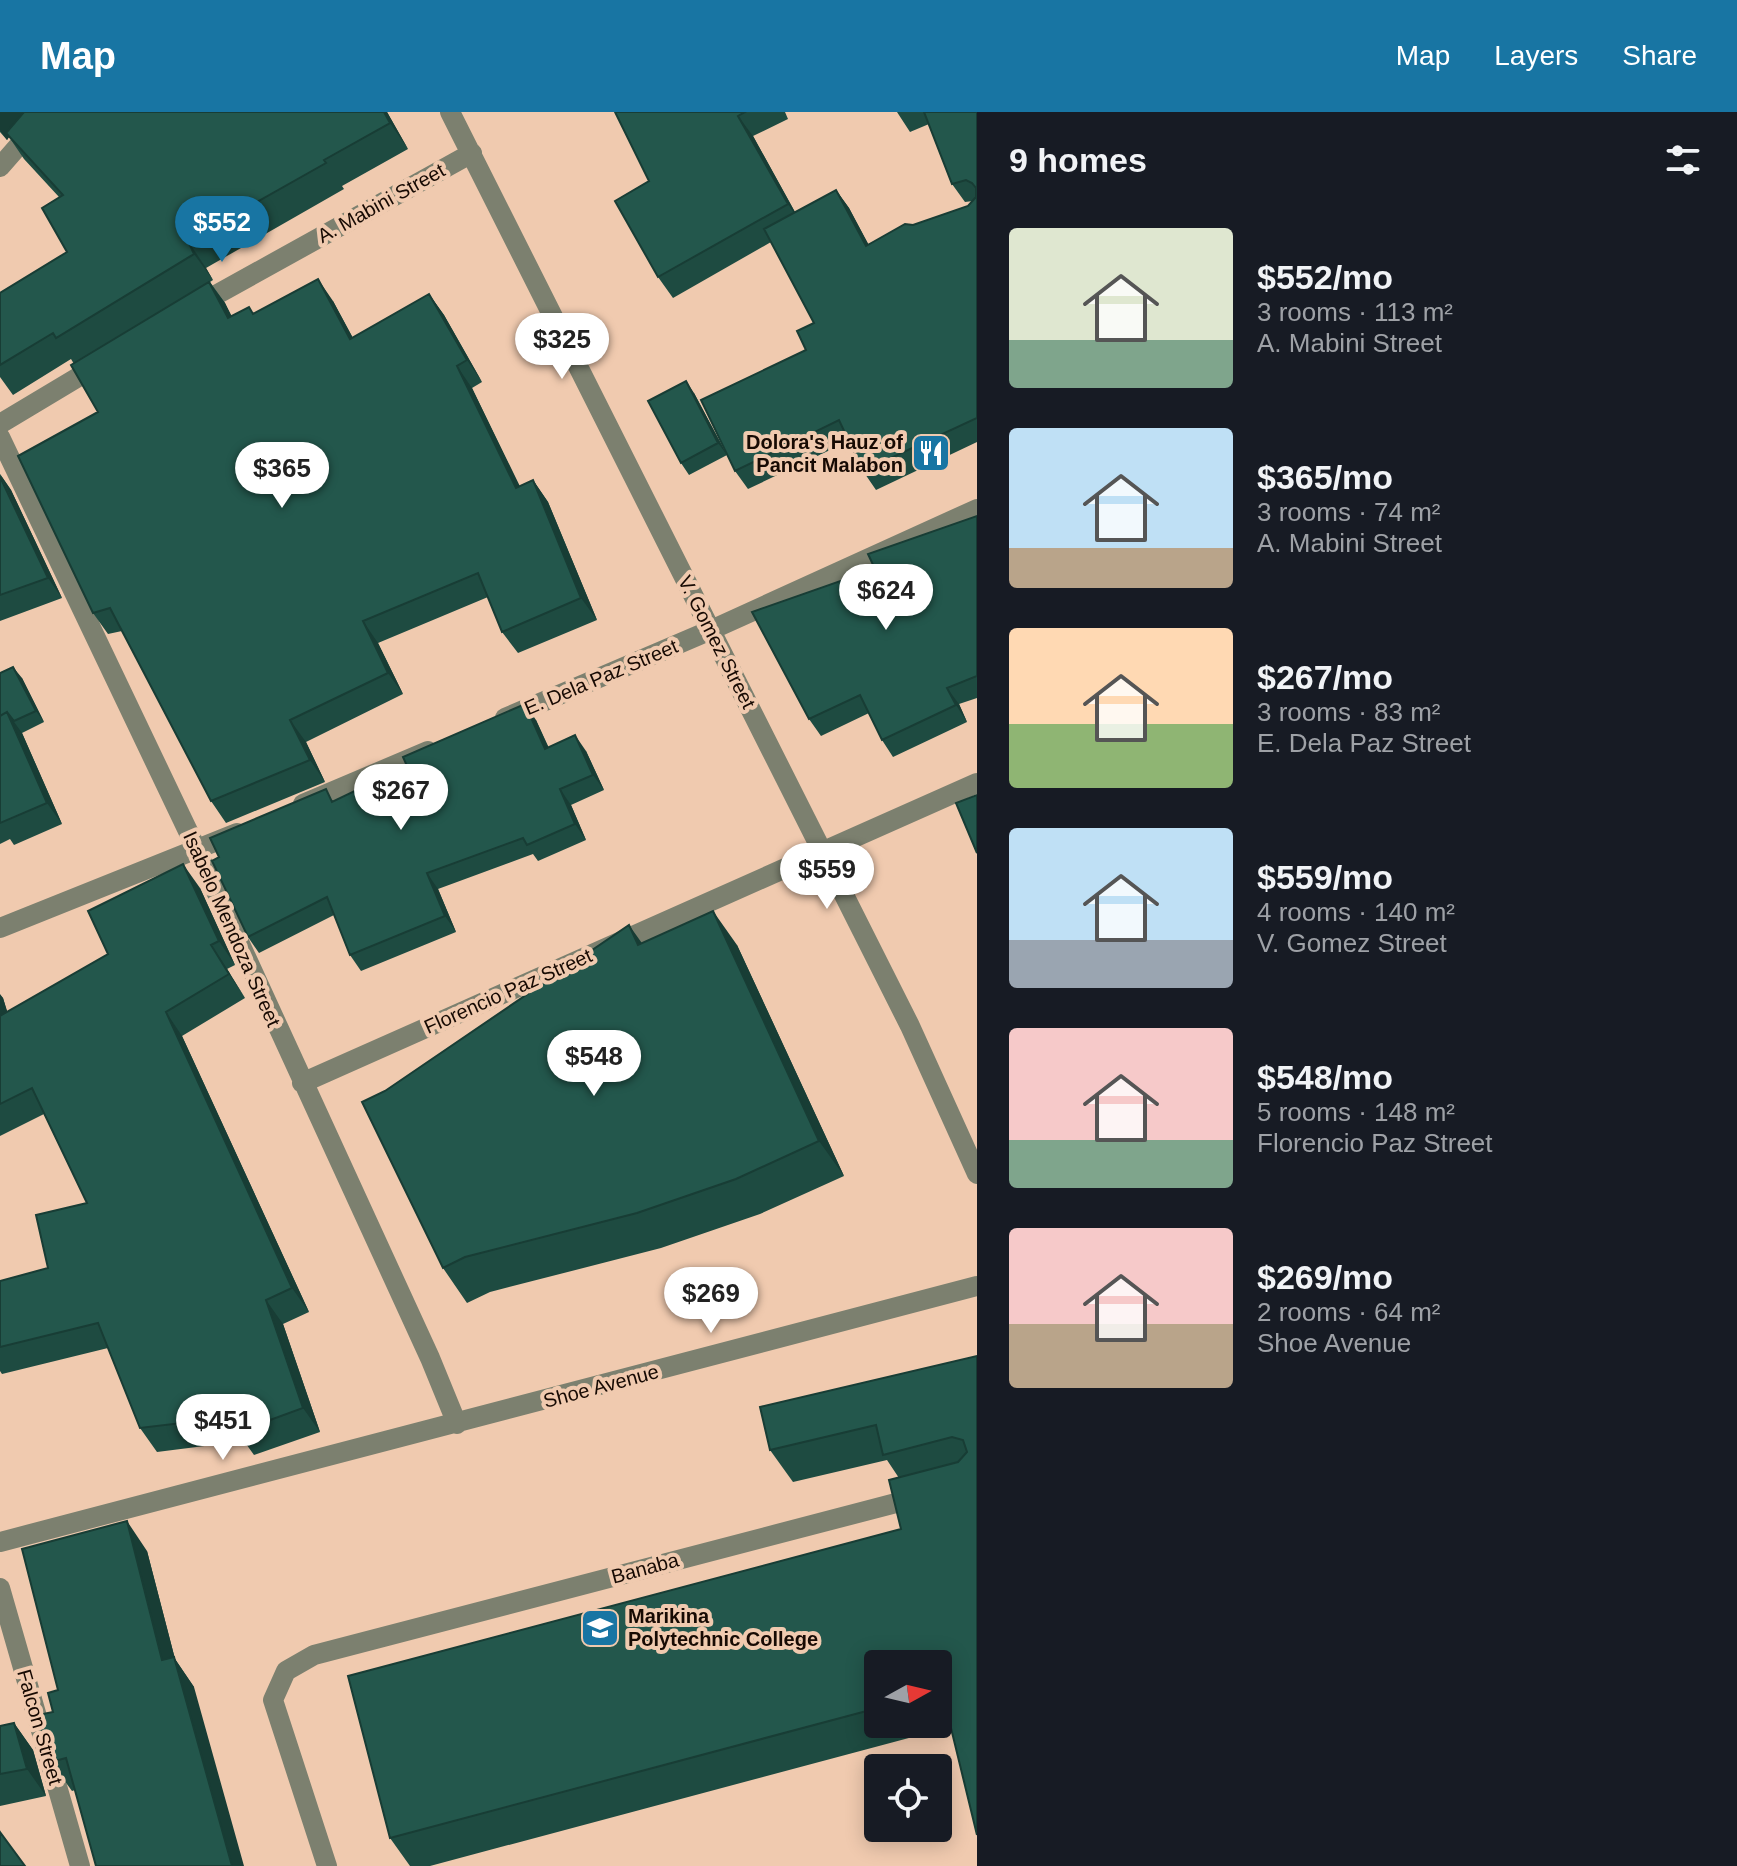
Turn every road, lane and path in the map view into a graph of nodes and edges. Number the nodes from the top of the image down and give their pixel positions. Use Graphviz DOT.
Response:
graph roads {
  1 [pos="48,112"];
  2 [pos="450,112"];
  3 [pos="472,153"];
  4 [pos="0,167"];
  5 [pos="183,314"];
  6 [pos="117,353"];
  7 [pos="0,424"];
  8 [pos="0,437"];
  9 [pos="977,509"];
  10 [pos="711,630"];
  11 [pos="491,724"];
  12 [pos="447,743"];
  13 [pos="977,783"];
  14 [pos="285,812"];
  15 [pos="256,824"];
  16 [pos="197,850"];
  17 [pos="821,851"];
  18 [pos="0,928"];
  19 [pos="302,1083"];
  20 [pos="977,1174"];
  21 [pos="977,1286"];
  22 [pos="457,1424"];
  23 [pos="931,1494"];
  24 [pos="0,1542"];
  25 [pos="0,1588"];
  26 [pos="80,1866"];
  27 [pos="327,1866"];
  1 -- 4 [label="street"];
  2 -- 3 [label="street, V. Gomez Street"];
  3 -- 5 [label="street, A. Mabini Street"];
  3 -- 10 [label="street, V. Gomez Street"];
  6 -- 7 [label="street"];
  8 -- 16 [label="street, Isabelo Mendoza Street"];
  9 -- 10 [label="street, E. Dela Paz Street"];
  10 -- 11 [label="street, E. Dela Paz Street"];
  10 -- 17 [label="street, V. Gomez Street"];
  12 -- 14 [label="street"];
  13 -- 17 [label="street, Florencio Paz Street"];
  15 -- 16 [label="street"];
  16 -- 18 [label="street"];
  16 -- 19 [label="street, Isabelo Mendoza Street"];
  17 -- 19 [label="street, Florencio Paz Street"];
  17 -- 20 [label="street, V. Gomez Street"];
  19 -- 22 [label="street, Isabelo Mendoza Street"];
  21 -- 22 [label="street, Shoe Avenue"];
  22 -- 24 [label="street, Shoe Avenue"];
  23 -- 27 [label="street, Banaba"];
  25 -- 26 [label="street, Falcon Street"];
}
